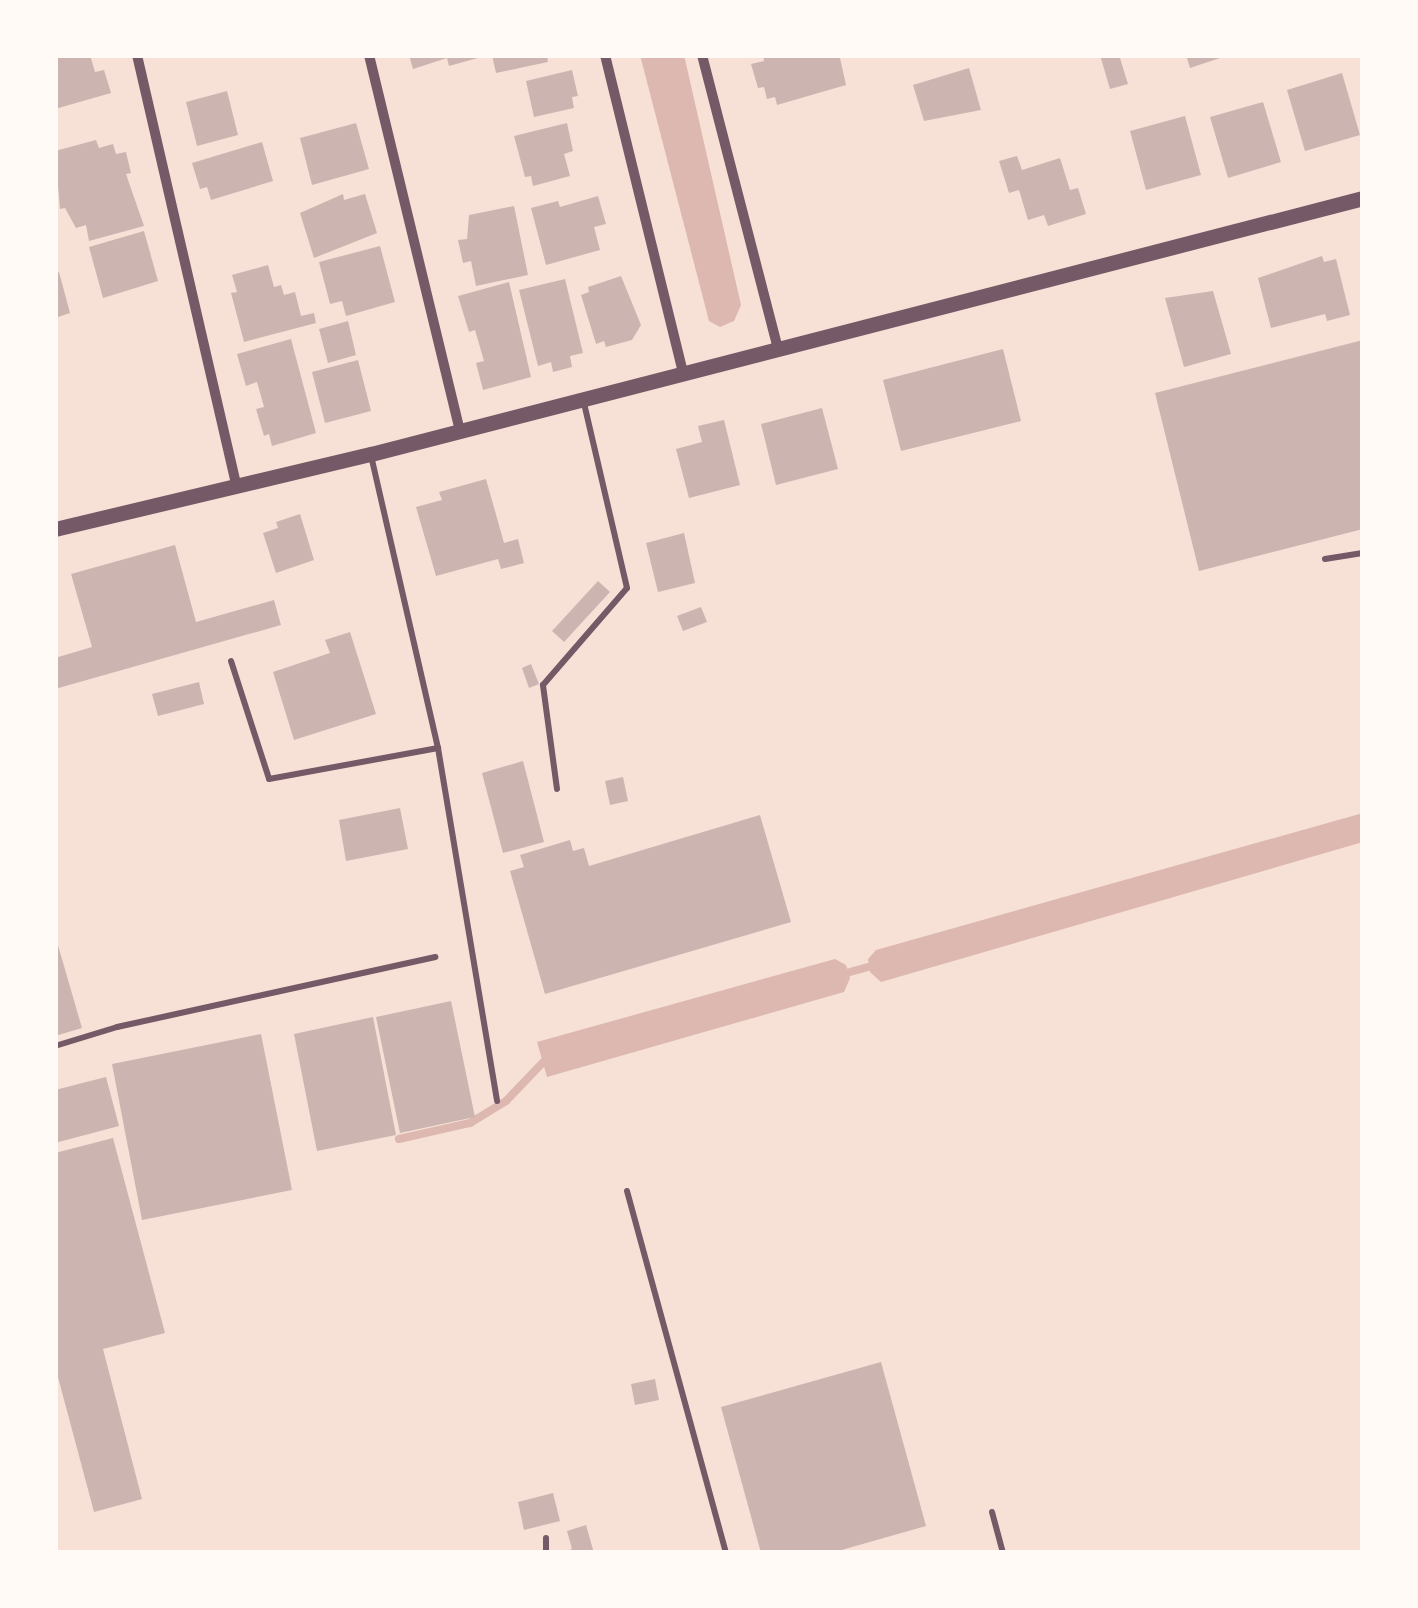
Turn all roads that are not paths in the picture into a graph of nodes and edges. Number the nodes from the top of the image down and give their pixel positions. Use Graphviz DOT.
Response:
graph roads {
  1 [pos="136,55"];
  2 [pos="369,55"];
  3 [pos="605,55"];
  4 [pos="702,55"];
  5 [pos="1363,198"];
  6 [pos="778,349"];
  7 [pos="682,373"];
  8 [pos="583,399"];
  9 [pos="460,431"];
  10 [pos="371,454"];
  11 [pos="237,487"];
  12 [pos="55,529"];
  13 [pos="1363,552"];
  14 [pos="1326,559"];
  15 [pos="231,661"];
  16 [pos="438,748"];
  17 [pos="557,790"];
  18 [pos="435,957"];
  19 [pos="55,1046"];
  20 [pos="497,1100"];
  21 [pos="628,1191"];
  22 [pos="992,1512"];
  23 [pos="546,1538"];
  24 [pos="546,1553"];
  25 [pos="726,1553"];
  26 [pos="1004,1553"];
  1 -- 11 [label="street"];
  2 -- 9 [label="street"];
  3 -- 7 [label="street"];
  4 -- 6 [label="street"];
  5 -- 6 [label="street"];
  6 -- 7 [label="street"];
  7 -- 8 [label="street"];
  8 -- 9 [label="street"];
  8 -- 17 [label="lane"];
  9 -- 10 [label="street"];
  10 -- 11 [label="street"];
  10 -- 16 [label="lane"];
  11 -- 12 [label="street"];
  13 -- 14 [label="lane"];
  15 -- 16 [label="lane"];
  16 -- 20 [label="lane"];
  18 -- 19 [label="lane"];
  21 -- 25 [label="lane"];
  22 -- 26 [label="lane"];
  23 -- 24 [label="lane"];
}
